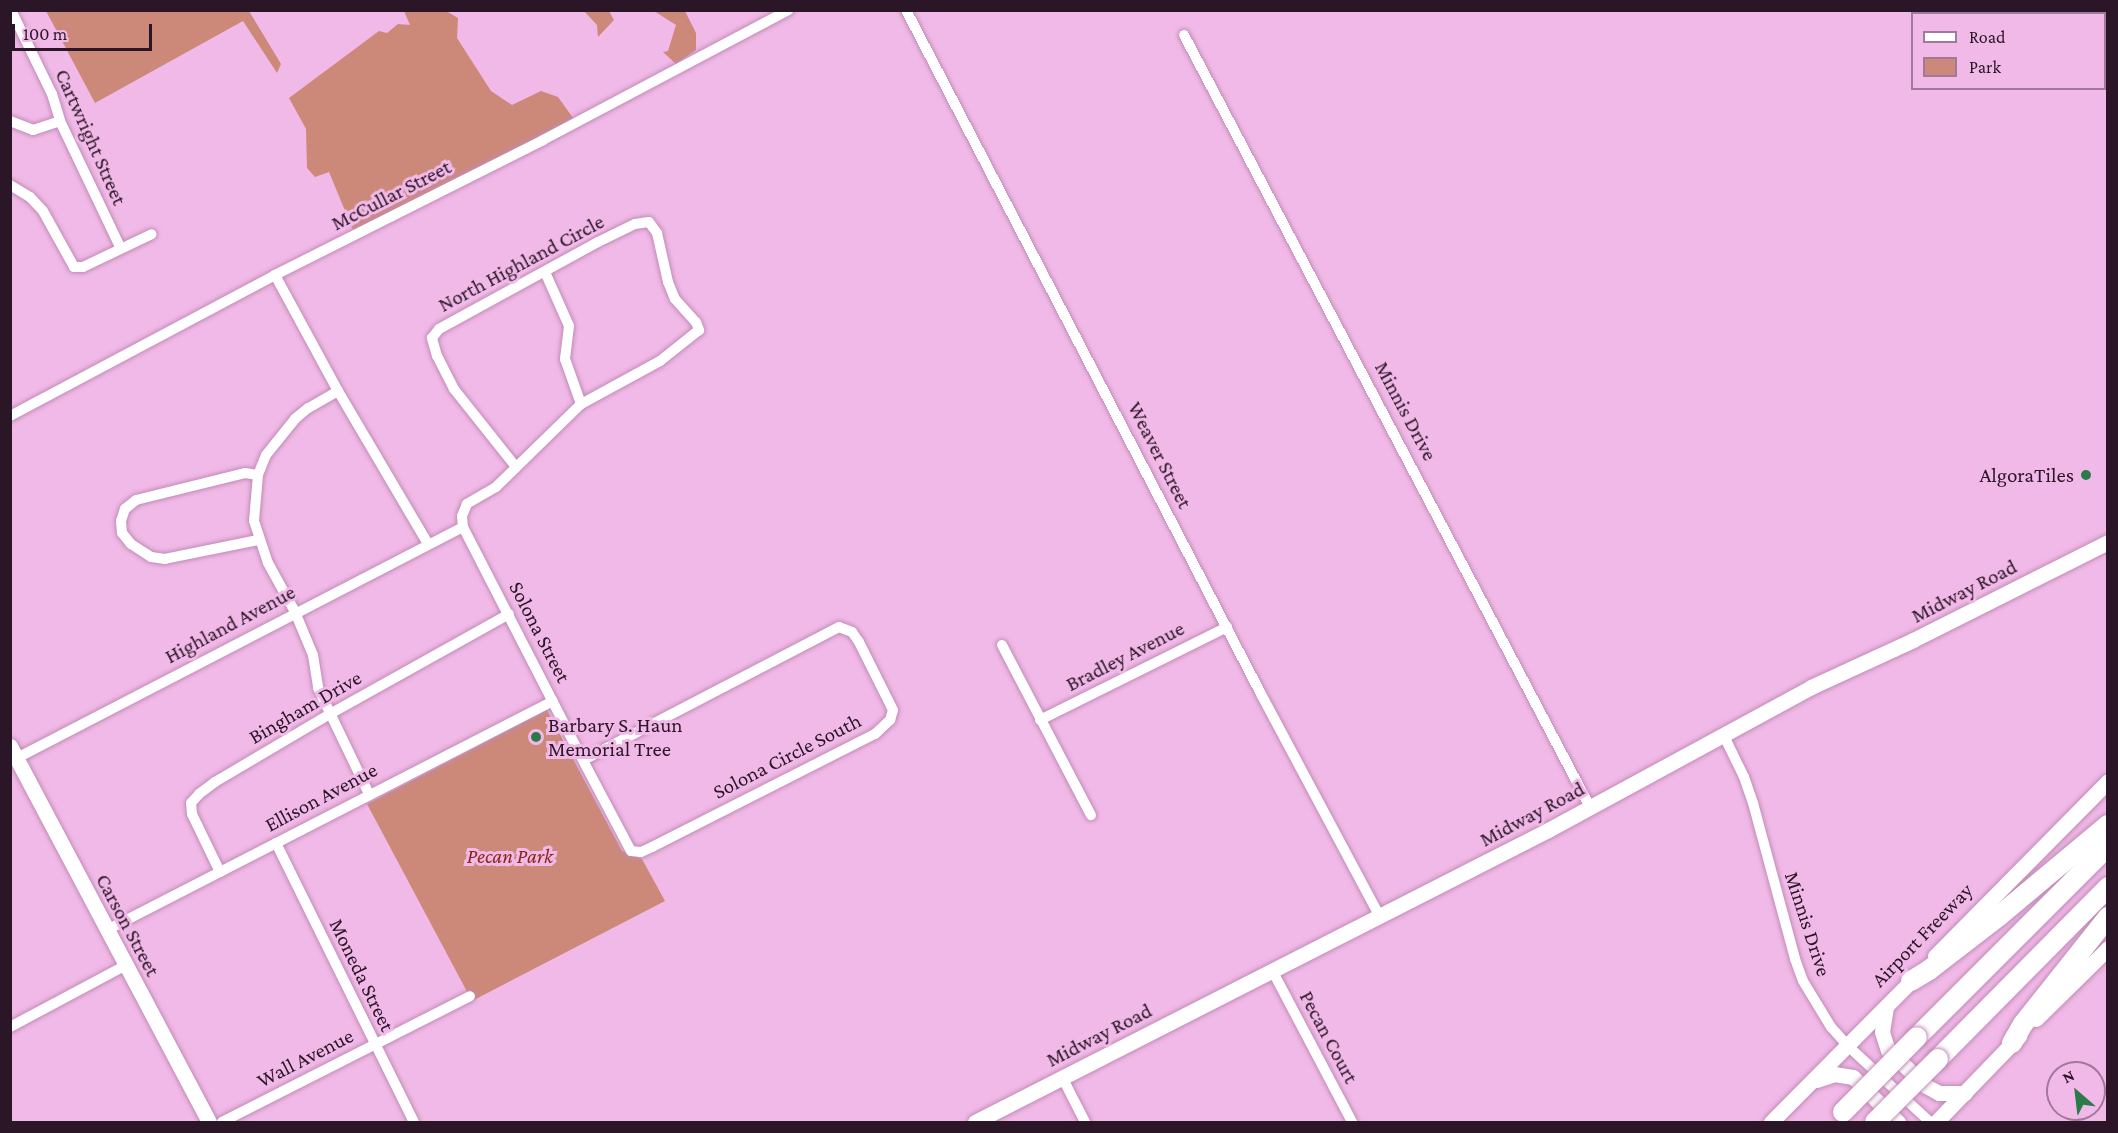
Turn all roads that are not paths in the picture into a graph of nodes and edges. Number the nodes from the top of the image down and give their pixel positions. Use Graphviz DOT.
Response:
graph roads {
  1 [pos="11,10"];
  2 [pos="789,10"];
  3 [pos="906,10"];
  4 [pos="1184,35"];
  5 [pos="10,121"];
  6 [pos="60,121"];
  7 [pos="10,185"];
  8 [pos="152,234"];
  9 [pos="120,248"];
  10 [pos="545,272"];
  11 [pos="275,275"];
  12 [pos="338,391"];
  13 [pos="580,404"];
  14 [pos="10,416"];
  15 [pos="516,467"];
  16 [pos="258,475"];
  17 [pos="464,527"];
  18 [pos="258,540"];
  19 [pos="2108,542"];
  20 [pos="428,544"];
  21 [pos="295,612"];
  22 [pos="509,614"];
  23 [pos="1227,627"];
  24 [pos="1002,645"];
  25 [pos="553,701"];
  26 [pos="330,714"];
  27 [pos="1040,720"];
  28 [pos="1723,734"];
  29 [pos="14,752"];
  30 [pos="583,760"];
  31 [pos="2108,781"];
  32 [pos="369,794"];
  33 [pos="1590,807"];
  34 [pos="1090,815"];
  35 [pos="2108,825"];
  36 [pos="276,843"];
  37 [pos="2108,846"];
  38 [pos="630,851"];
  39 [pos="220,872"];
  40 [pos="2108,887"];
  41 [pos="1380,917"];
  42 [pos="2108,917"];
  43 [pos="107,930"];
  44 [pos="2108,948"];
  45 [pos="126,965"];
  46 [pos="1272,970"];
  47 [pos="1911,981"];
  48 [pos="470,996"];
  49 [pos="1886,1007"];
  50 [pos="10,1027"];
  51 [pos="2012,1043"];
  52 [pos="374,1045"];
  53 [pos="1848,1046"];
  54 [pos="1062,1077"];
  55 [pos="1809,1084"];
  56 [pos="1965,1092"];
  57 [pos="1838,1117"];
  58 [pos="209,1122"];
  59 [pos="222,1122"];
  60 [pos="414,1122"];
  61 [pos="975,1122"];
  62 [pos="1085,1122"];
  63 [pos="1352,1122"];
  64 [pos="1771,1122"];
  65 [pos="1875,1122"];
  66 [pos="1898,1122"];
  67 [pos="1930,1122"];
  68 [pos="1936,1122"];
  1 -- 6 [label="street, Cartwright Street"];
  2 -- 11 [label="street, McCullar Street"];
  3 -- 23 [label="street, Weaver Street"];
  4 -- 33 [label="street, Minnis Drive"];
  5 -- 6 [label="street"];
  6 -- 9 [label="street, Cartwright Street"];
  7 -- 9 [label="street"];
  8 -- 9 [label="street"];
  10 -- 13 [label="street"];
  10 -- 13 [label="street, North Highland Circle"];
  10 -- 15 [label="street, North Highland Circle"];
  11 -- 12 [label="street"];
  11 -- 14 [label="street, McCullar Street"];
  12 -- 16 [label="street"];
  12 -- 20 [label="street"];
  13 -- 15 [label="street"];
  15 -- 17 [label="street"];
  16 -- 18 [label="street"];
  16 -- 18 [label="street"];
  17 -- 20 [label="street, Highland Avenue"];
  17 -- 22 [label="street, Solona Street"];
  18 -- 21 [label="street"];
  19 -- 28 [label="main road, Midway Road"];
  20 -- 21 [label="street, Highland Avenue"];
  21 -- 26 [label="street"];
  21 -- 29 [label="street, Highland Avenue"];
  22 -- 25 [label="street, Solona Street"];
  22 -- 26 [label="street, Bingham Drive"];
  23 -- 27 [label="street, Bradley Avenue"];
  23 -- 41 [label="street, Weaver Street"];
  24 -- 27 [label="street"];
  25 -- 30 [label="street, Solona Street"];
  25 -- 32 [label="street, Ellison Avenue"];
  26 -- 32 [label="street"];
  26 -- 39 [label="street, Bingham Drive"];
  27 -- 34 [label="street"];
  28 -- 33 [label="main road, Midway Road"];
  28 -- 53 [label="street, Minnis Drive"];
  29 -- 43 [label="main road, Carson Street"];
  30 -- 38 [label="street, Solona Street"];
  30 -- 38 [label="street, Solona Circle South"];
  31 -- 47 [label="main road, Airport Freeway"];
  32 -- 36 [label="street, Ellison Avenue"];
  33 -- 41 [label="main road, Midway Road"];
  35 -- 47 [label="highway"];
  36 -- 39 [label="street, Ellison Avenue"];
  36 -- 52 [label="street, Moneda Street"];
  37 -- 57 [label="highway, bridge"];
  39 -- 43 [label="street, Ellison Avenue"];
  40 -- 65 [label="highway, bridge"];
  41 -- 46 [label="main road, Midway Road"];
  42 -- 51 [label="highway"];
  43 -- 45 [label="main road, Carson Street"];
  44 -- 51 [label="main road"];
  45 -- 50 [label="street"];
  45 -- 58 [label="main road, Carson Street"];
  46 -- 54 [label="main road, Midway Road"];
  46 -- 63 [label="street, Pecan Court"];
  47 -- 49 [label="main road, Airport Freeway"];
  48 -- 52 [label="street, Wall Avenue"];
  49 -- 53 [label="main road, Airport Freeway"];
  49 -- 56 [label="main road"];
  51 -- 56 [label="main road"];
  52 -- 59 [label="street, Wall Avenue"];
  52 -- 60 [label="street, Moneda Street"];
  53 -- 55 [label="main road, Airport Freeway"];
  53 -- 67 [label="street, Minnis Drive"];
  54 -- 61 [label="main road, Midway Road"];
  54 -- 62 [label="street"];
  55 -- 64 [label="main road, Airport Freeway"];
  55 -- 66 [label="main road"];
  56 -- 68 [label="main road"];
}
